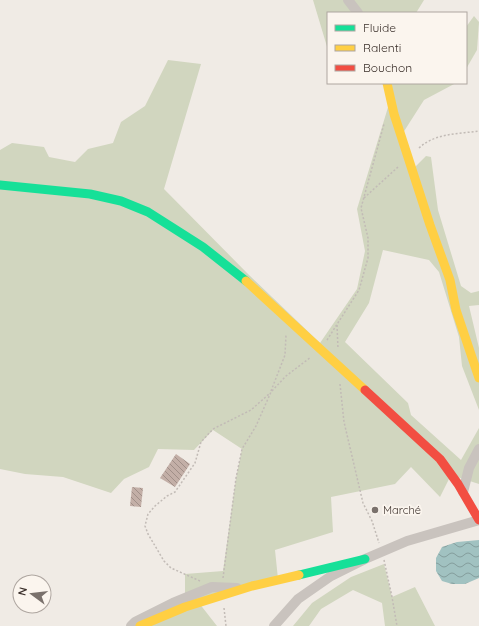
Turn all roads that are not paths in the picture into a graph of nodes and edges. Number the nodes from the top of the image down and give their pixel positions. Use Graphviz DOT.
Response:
graph roads {
  1 [pos="348,0"];
  2 [pos="357,12"];
  3 [pos="387,84"];
  4 [pos="0,186"];
  5 [pos="479,378"];
  6 [pos="479,449"];
  7 [pos="463,492"];
  8 [pos="479,520"];
  9 [pos="365,559"];
  10 [pos="242,589"];
  11 [pos="131,626"];
  12 [pos="140,626"];
  13 [pos="274,626"];
  1 -- 2 [label="street"];
  3 -- 5 [label="street"];
  4 -- 7 [label="street"];
  6 -- 7 [label="street"];
  7 -- 8 [label="street"];
  8 -- 9 [label="street"];
  9 -- 10 [label="street"];
  9 -- 13 [label="street"];
  10 -- 11 [label="street"];
  10 -- 12 [label="street"];
}
